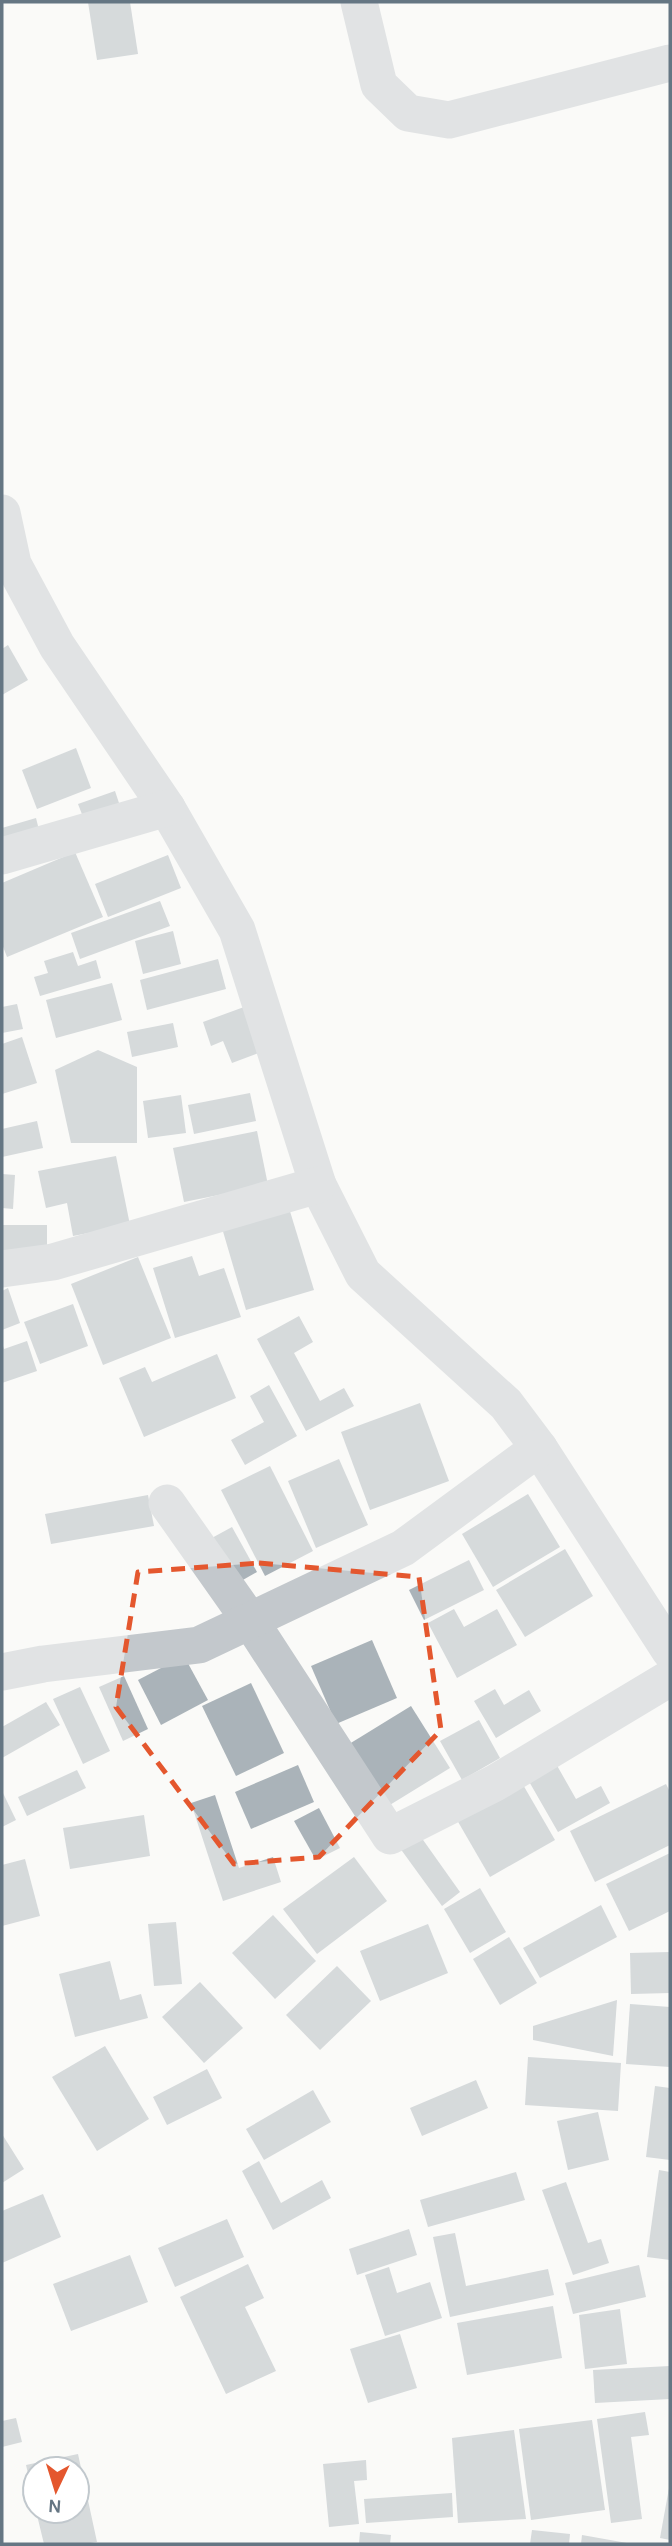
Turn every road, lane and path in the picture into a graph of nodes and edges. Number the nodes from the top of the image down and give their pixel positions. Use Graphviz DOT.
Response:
graph roads {
  1 [pos="359,2"];
  2 [pos="670,63"];
  3 [pos="2,513"];
  4 [pos="8,566"];
  5 [pos="167,807"];
  6 [pos="2,856"];
  7 [pos="318,1185"];
  8 [pos="2,1269"];
  9 [pos="538,1448"];
  10 [pos="167,1503"];
  11 [pos="251,1622"];
  12 [pos="670,1651"];
  13 [pos="2,1672"];
  14 [pos="670,1678"];
  1 -- 2 [label="street"];
  3 -- 4 [label="street"];
  4 -- 5 [label="street"];
  5 -- 6 [label="street"];
  5 -- 7 [label="street"];
  7 -- 8 [label="street"];
  7 -- 9 [label="street"];
  9 -- 11 [label="street"];
  9 -- 12 [label="street"];
  10 -- 11 [label="street"];
  11 -- 13 [label="street"];
  11 -- 14 [label="street"];
}
